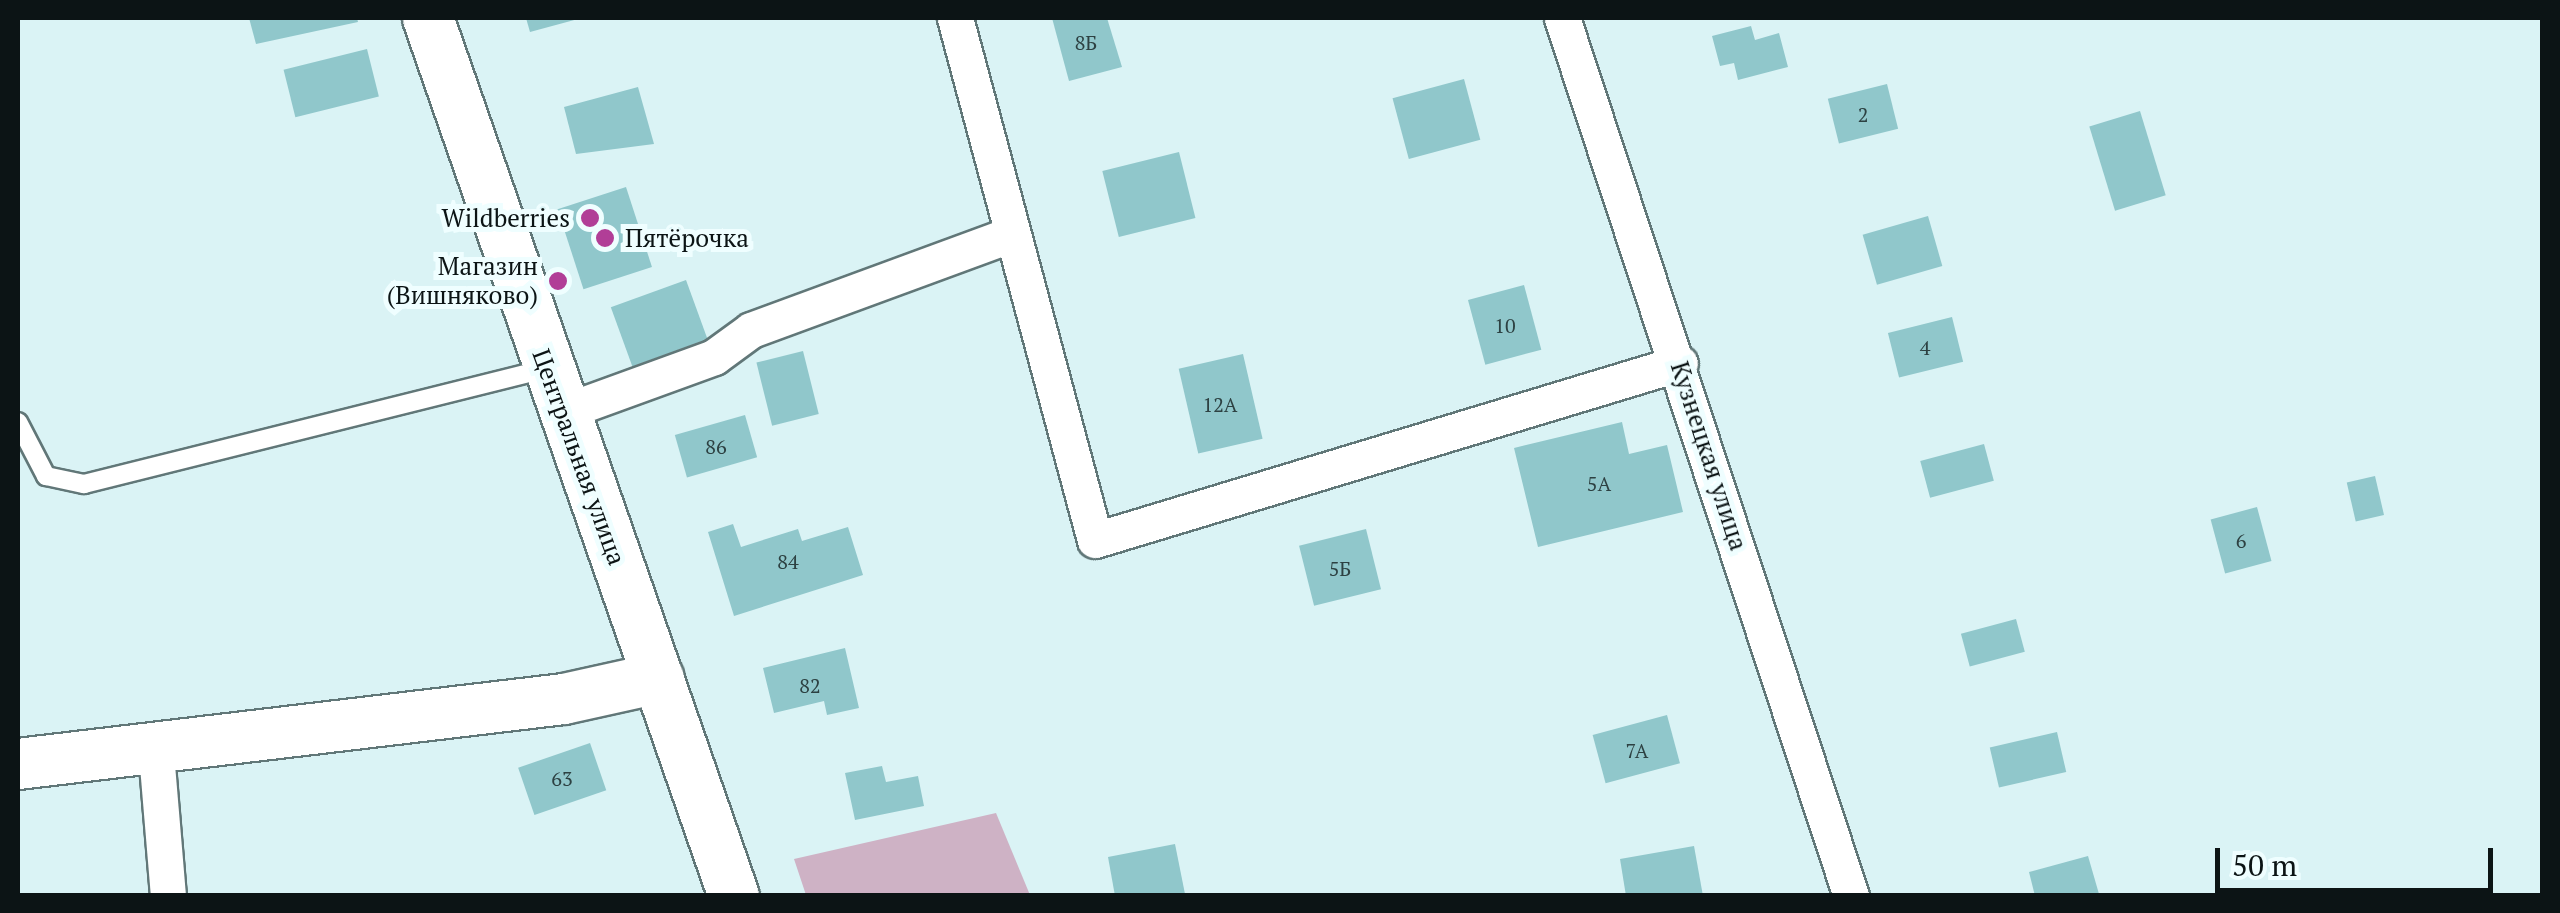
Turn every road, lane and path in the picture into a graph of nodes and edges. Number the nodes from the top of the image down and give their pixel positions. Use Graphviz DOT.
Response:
graph roads {
  1 [pos="428,18"];
  2 [pos="956,18"];
  3 [pos="1562,18"];
  4 [pos="1012,234"];
  5 [pos="1680,363"];
  6 [pos="555,391"];
  7 [pos="18,422"];
  8 [pos="659,678"];
  9 [pos="156,753"];
  10 [pos="18,764"];
  11 [pos="168,896"];
  12 [pos="734,896"];
  13 [pos="1851,896"];
  1 -- 6 [label="street, Центральная улица"];
  2 -- 4 [label="street"];
  3 -- 5 [label="street, Кузнецкая улица"];
  4 -- 5 [label="street"];
  4 -- 6 [label="street"];
  5 -- 13 [label="street, Кузнецкая улица"];
  6 -- 7 [label="lane"];
  6 -- 8 [label="street, Центральная улица"];
  8 -- 9 [label="street"];
  8 -- 12 [label="street, Центральная улица"];
  9 -- 10 [label="street"];
  9 -- 11 [label="street"];
}
